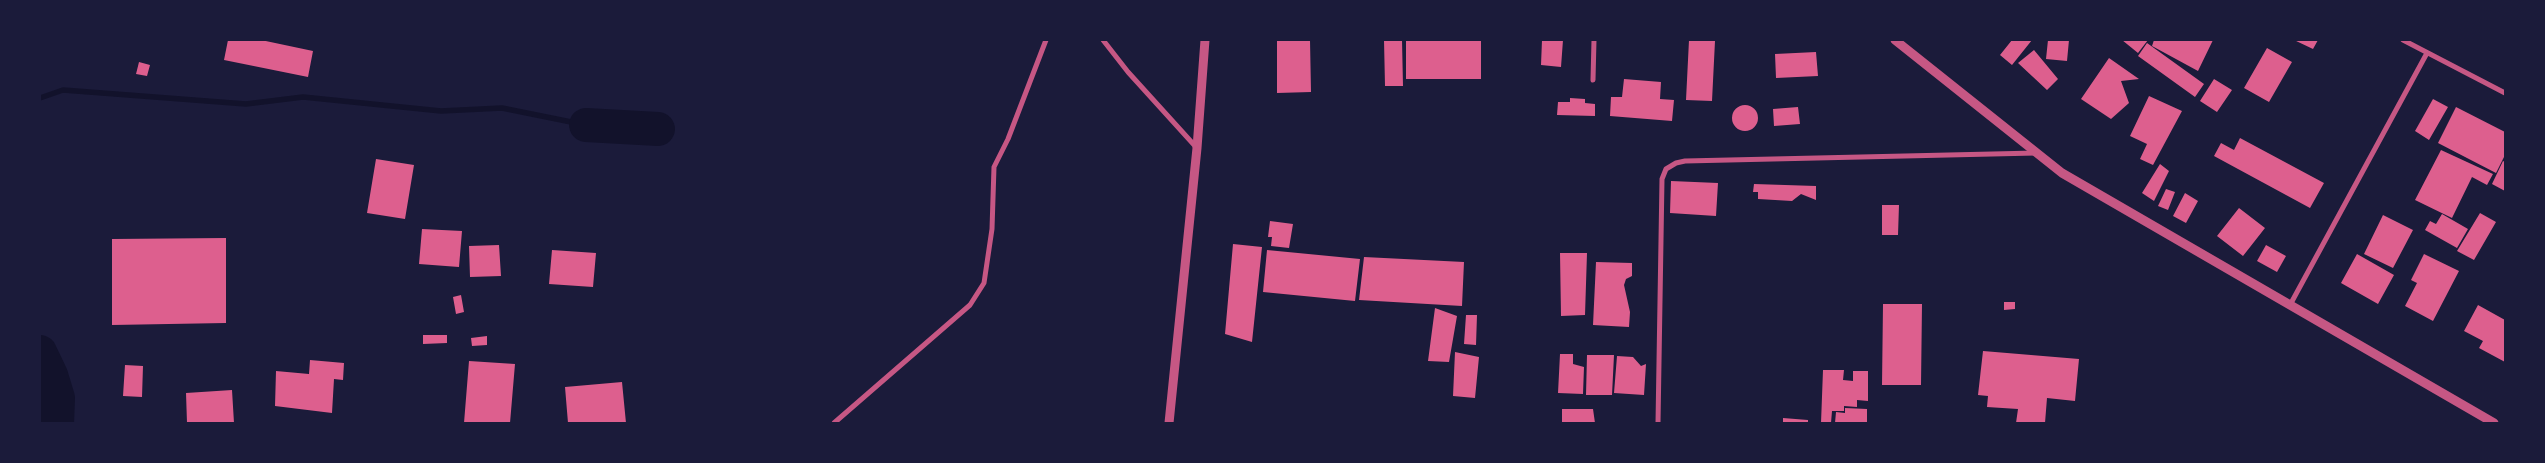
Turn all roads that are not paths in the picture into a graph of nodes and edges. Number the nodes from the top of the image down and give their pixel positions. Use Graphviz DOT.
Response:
graph roads {
  1 [pos="1046,40"];
  2 [pos="1103,40"];
  3 [pos="1205,40"];
  4 [pos="1594,40"];
  5 [pos="1895,40"];
  6 [pos="2403,40"];
  7 [pos="2427,53"];
  8 [pos="1593,80"];
  9 [pos="2505,93"];
  10 [pos="1197,148"];
  11 [pos="2036,153"];
  12 [pos="2290,305"];
  13 [pos="834,423"];
  14 [pos="1169,423"];
  15 [pos="1658,423"];
  16 [pos="2494,423"];
  1 -- 13 [label="street"];
  2 -- 10 [label="street"];
  3 -- 10 [label="street"];
  4 -- 8 [label="street"];
  5 -- 11 [label="street"];
  6 -- 7 [label="street"];
  7 -- 9 [label="street"];
  7 -- 12 [label="street"];
  10 -- 14 [label="street"];
  11 -- 12 [label="street"];
  11 -- 15 [label="street"];
  12 -- 16 [label="street"];
}
